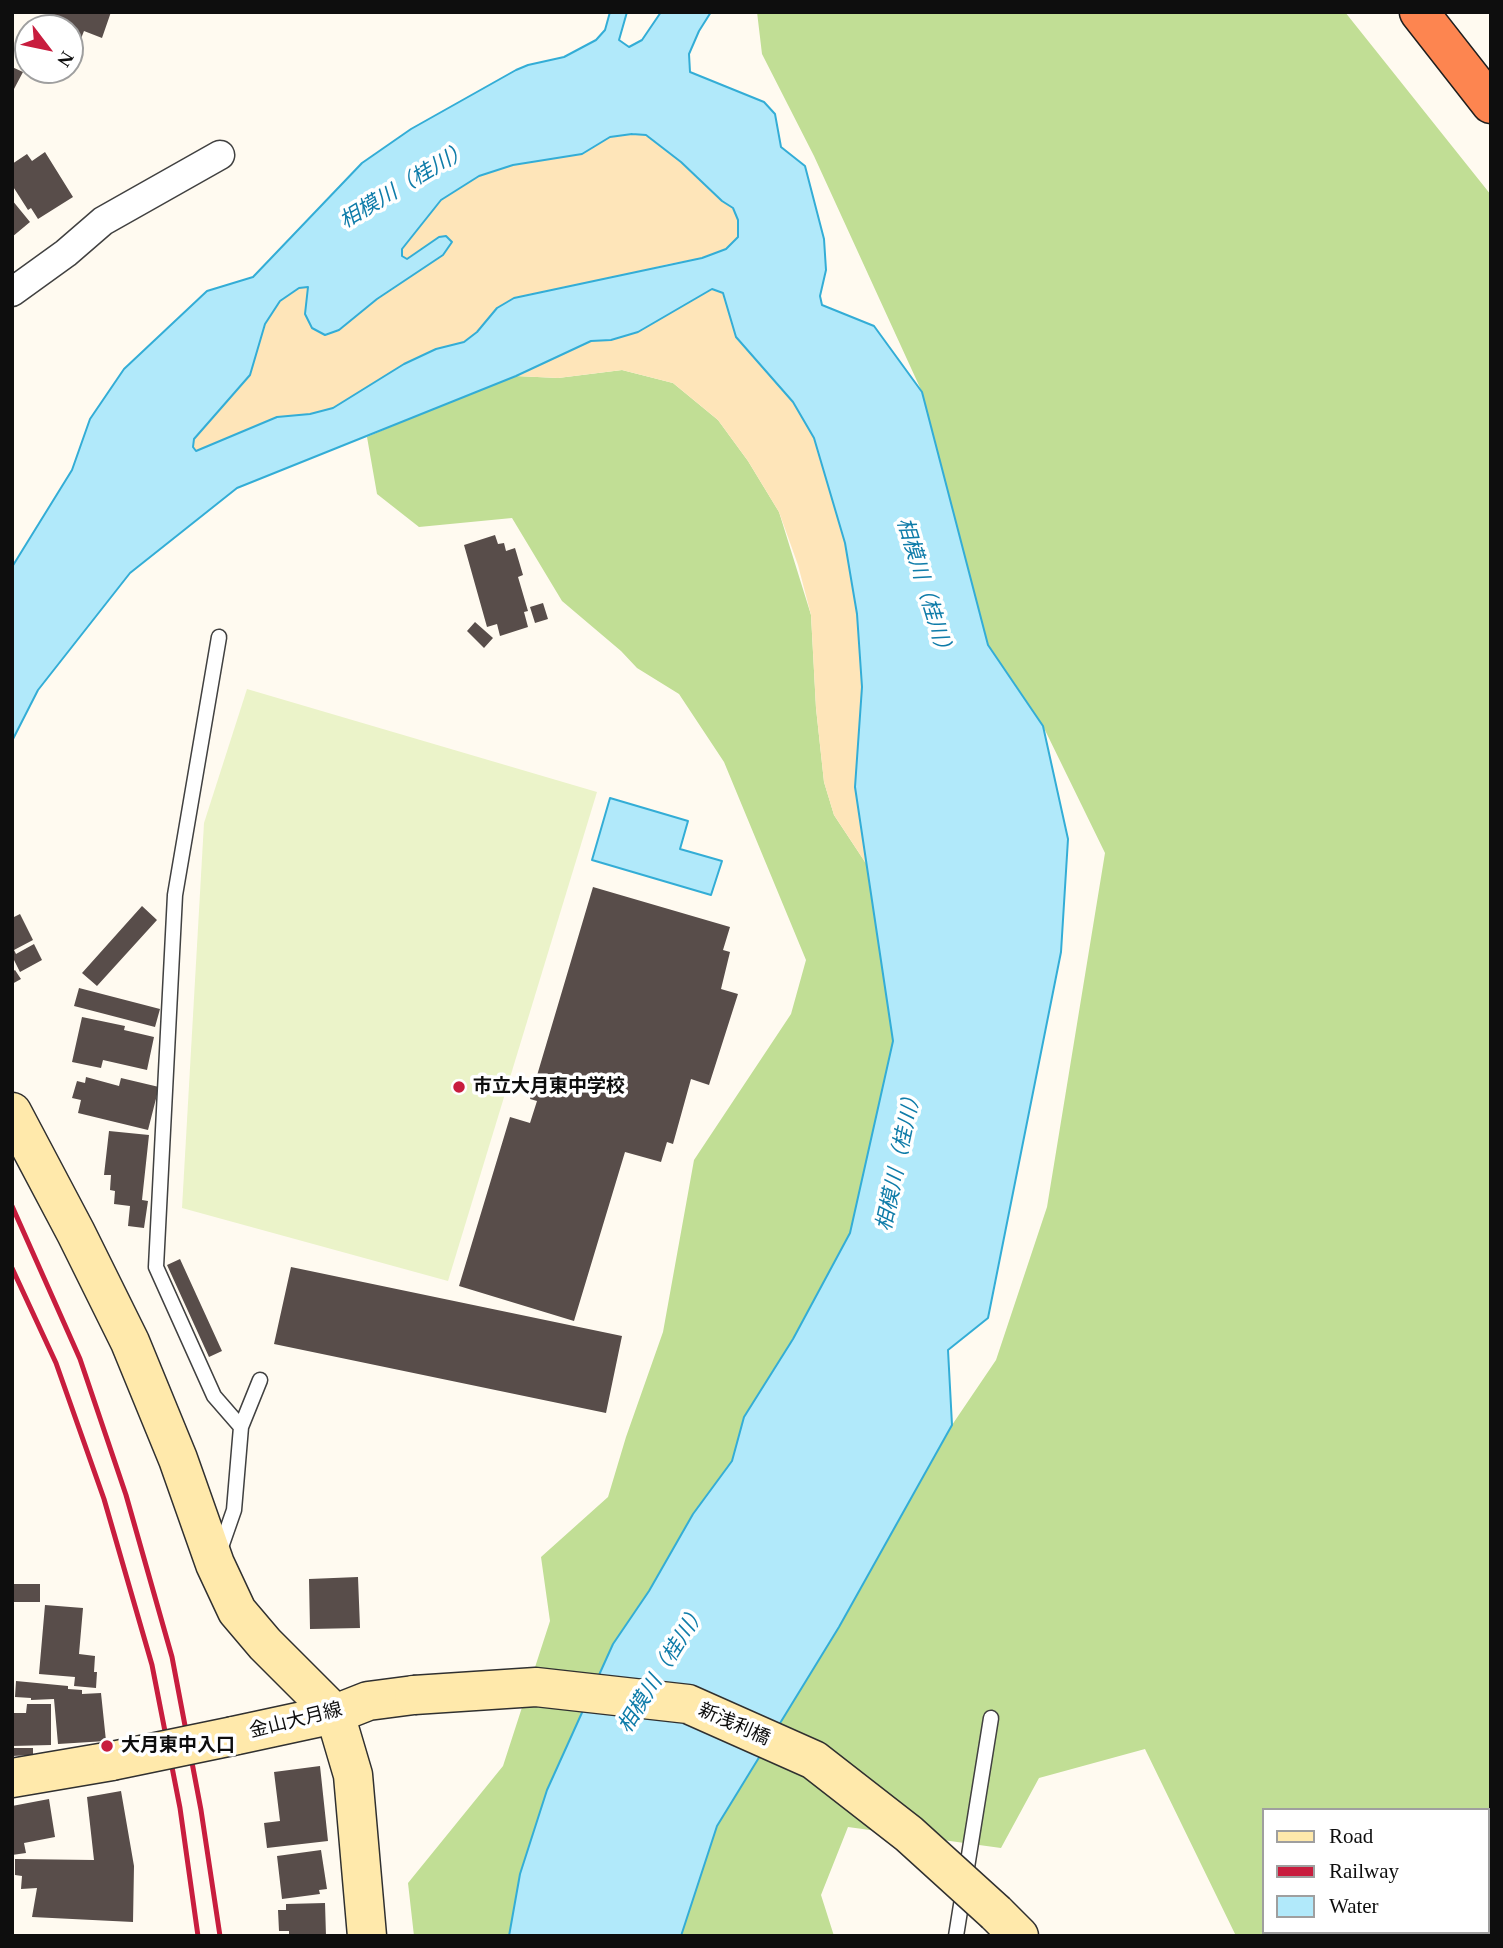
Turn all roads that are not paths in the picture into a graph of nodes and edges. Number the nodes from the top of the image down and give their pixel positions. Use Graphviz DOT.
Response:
graph roads {
  1 [pos="1419,12"];
  2 [pos="1491,104"];
  3 [pos="220,155"];
  4 [pos="12,292"];
  5 [pos="219,637"];
  6 [pos="12,1112"];
  7 [pos="260,1380"];
  8 [pos="241,1427"];
  9 [pos="215,1564"];
  10 [pos="414,1695"];
  11 [pos="335,1714"];
  12 [pos="991,1718"];
  13 [pos="12,1778"];
  14 [pos="1008,1925"];
  15 [pos="367,1936"];
  16 [pos="957,1936"];
  1 -- 2 [label="highway"];
  3 -- 4 [label="street"];
  5 -- 8 [label="lane"];
  6 -- 9 [label="main road"];
  7 -- 8 [label="lane"];
  8 -- 9 [label="lane"];
  9 -- 11 [label="main road"];
  10 -- 11 [label="main road, 金山大月線"];
  10 -- 14 [label="main road, 新浅利橋, bridge"];
  11 -- 13 [label="main road, 金山大月線, bridge"];
  11 -- 15 [label="main road"];
  12 -- 16 [label="lane"];
}
